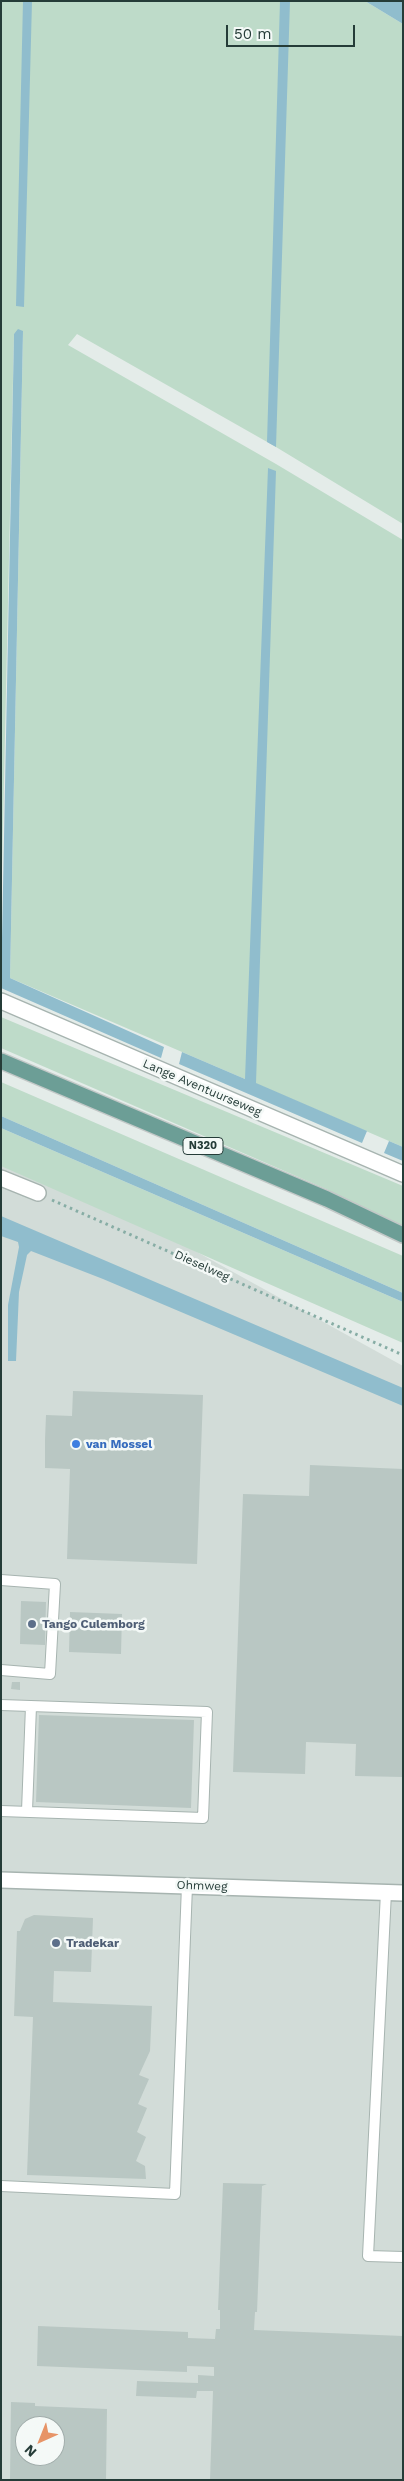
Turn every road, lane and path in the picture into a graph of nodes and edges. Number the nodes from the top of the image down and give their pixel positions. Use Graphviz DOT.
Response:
graph roads {
  1 [pos="1,1001"];
  2 [pos="1,1061"];
  3 [pos="403,1174"];
  4 [pos="1,1178"];
  5 [pos="38,1194"];
  6 [pos="403,1235"];
  7 [pos="403,1355"];
  8 [pos="1,1580"];
  9 [pos="1,1670"];
  10 [pos="1,1705"];
  11 [pos="31,1706"];
  12 [pos="1,1810"];
  13 [pos="27,1812"];
  14 [pos="1,1880"];
  15 [pos="187,1886"];
  16 [pos="386,1892"];
  17 [pos="403,1893"];
  18 [pos="1,2186"];
  19 [pos="403,2257"];
  1 -- 3 [label="street, Lange Aventuurseweg"];
  2 -- 6 [label="main road, N320"];
  4 -- 5 [label="street"];
  5 -- 7 [label="path, Dieselweg"];
  8 -- 9 [label="lane"];
  10 -- 11 [label="lane"];
  11 -- 13 [label="lane"];
  11 -- 13 [label="lane"];
  12 -- 13 [label="lane"];
  14 -- 15 [label="street, Ohmweg"];
  15 -- 16 [label="street, Ohmweg"];
  15 -- 18 [label="lane"];
  16 -- 17 [label="street, Ohmweg"];
  16 -- 19 [label="lane"];
}
